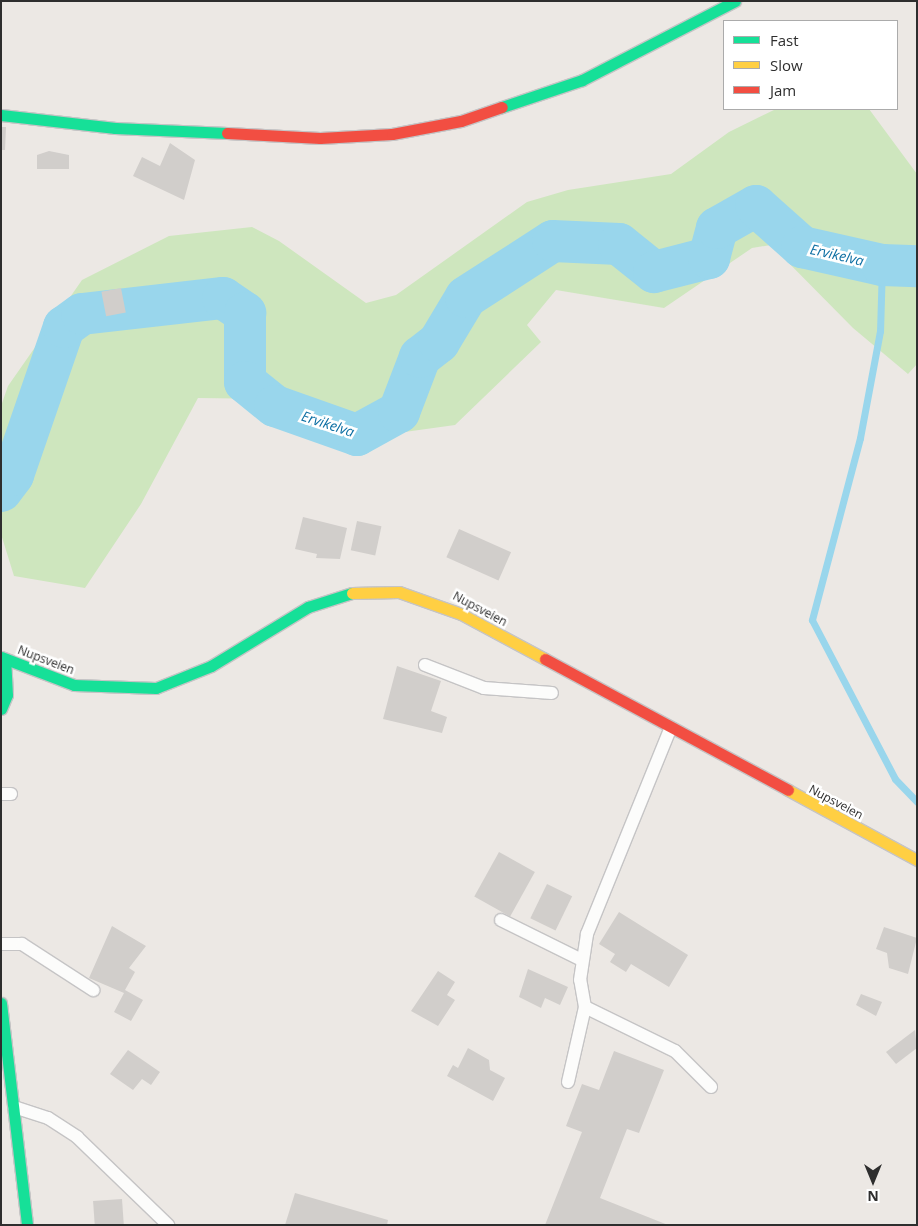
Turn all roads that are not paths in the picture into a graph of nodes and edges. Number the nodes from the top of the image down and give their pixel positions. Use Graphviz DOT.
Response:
graph roads {
  1 [pos="735,1"];
  2 [pos="1,115"];
  3 [pos="3,659"];
  4 [pos="426,665"];
  5 [pos="552,693"];
  6 [pos="1,709"];
  7 [pos="670,730"];
  8 [pos="917,860"];
  9 [pos="501,920"];
  10 [pos="1,944"];
  11 [pos="582,960"];
  12 [pos="93,990"];
  13 [pos="1,1003"];
  14 [pos="585,1007"];
  15 [pos="568,1082"];
  16 [pos="711,1087"];
  17 [pos="14,1107"];
  18 [pos="27,1225"];
  19 [pos="168,1225"];
  1 -- 2 [label="main road"];
  3 -- 6 [label="main road"];
  3 -- 7 [label="main road, Nupsveien"];
  4 -- 5 [label="lane"];
  7 -- 8 [label="main road, Nupsveien"];
  7 -- 11 [label="lane"];
  9 -- 11 [label="lane"];
  10 -- 12 [label="lane"];
  11 -- 14 [label="lane"];
  13 -- 17 [label="main road"];
  14 -- 15 [label="lane"];
  14 -- 16 [label="lane"];
  17 -- 18 [label="main road"];
  17 -- 19 [label="lane"];
}
